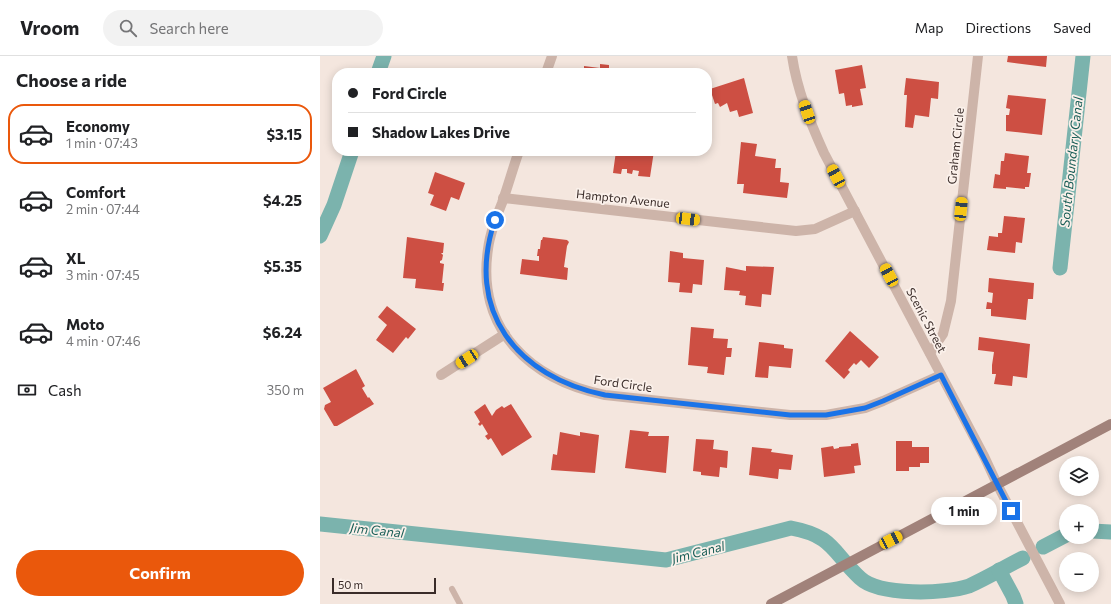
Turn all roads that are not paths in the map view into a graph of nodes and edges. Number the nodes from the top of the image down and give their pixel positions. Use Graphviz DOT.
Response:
graph roads {
  1 [pos="552,56"];
  2 [pos="792,56"];
  3 [pos="978,56"];
  4 [pos="548,68"];
  5 [pos="517,156"];
  6 [pos="503,198"];
  7 [pos="855,211"];
  8 [pos="505,334"];
  9 [pos="930,353"];
  10 [pos="441,375"];
  11 [pos="941,375"];
  12 [pos="1111,424"];
  13 [pos="997,484"];
  14 [pos="452,589"];
  15 [pos="460,604"];
  16 [pos="771,604"];
  17 [pos="1060,604"];
  1 -- 4 [label="street"];
  2 -- 7 [label="street, Scenic Street"];
  3 -- 9 [label="street, Graham Circle"];
  5 -- 6 [label="street, Ford Circle"];
  6 -- 7 [label="street, Hampton Avenue"];
  6 -- 8 [label="street, Ford Circle"];
  7 -- 9 [label="street, Scenic Street"];
  8 -- 10 [label="street"];
  8 -- 11 [label="street, Ford Circle"];
  9 -- 11 [label="street, Scenic Street"];
  11 -- 13 [label="street, Scenic Street"];
  12 -- 13 [label="street"];
  13 -- 16 [label="street"];
  13 -- 17 [label="street, Scenic Street"];
  14 -- 15 [label="lane"];
}
